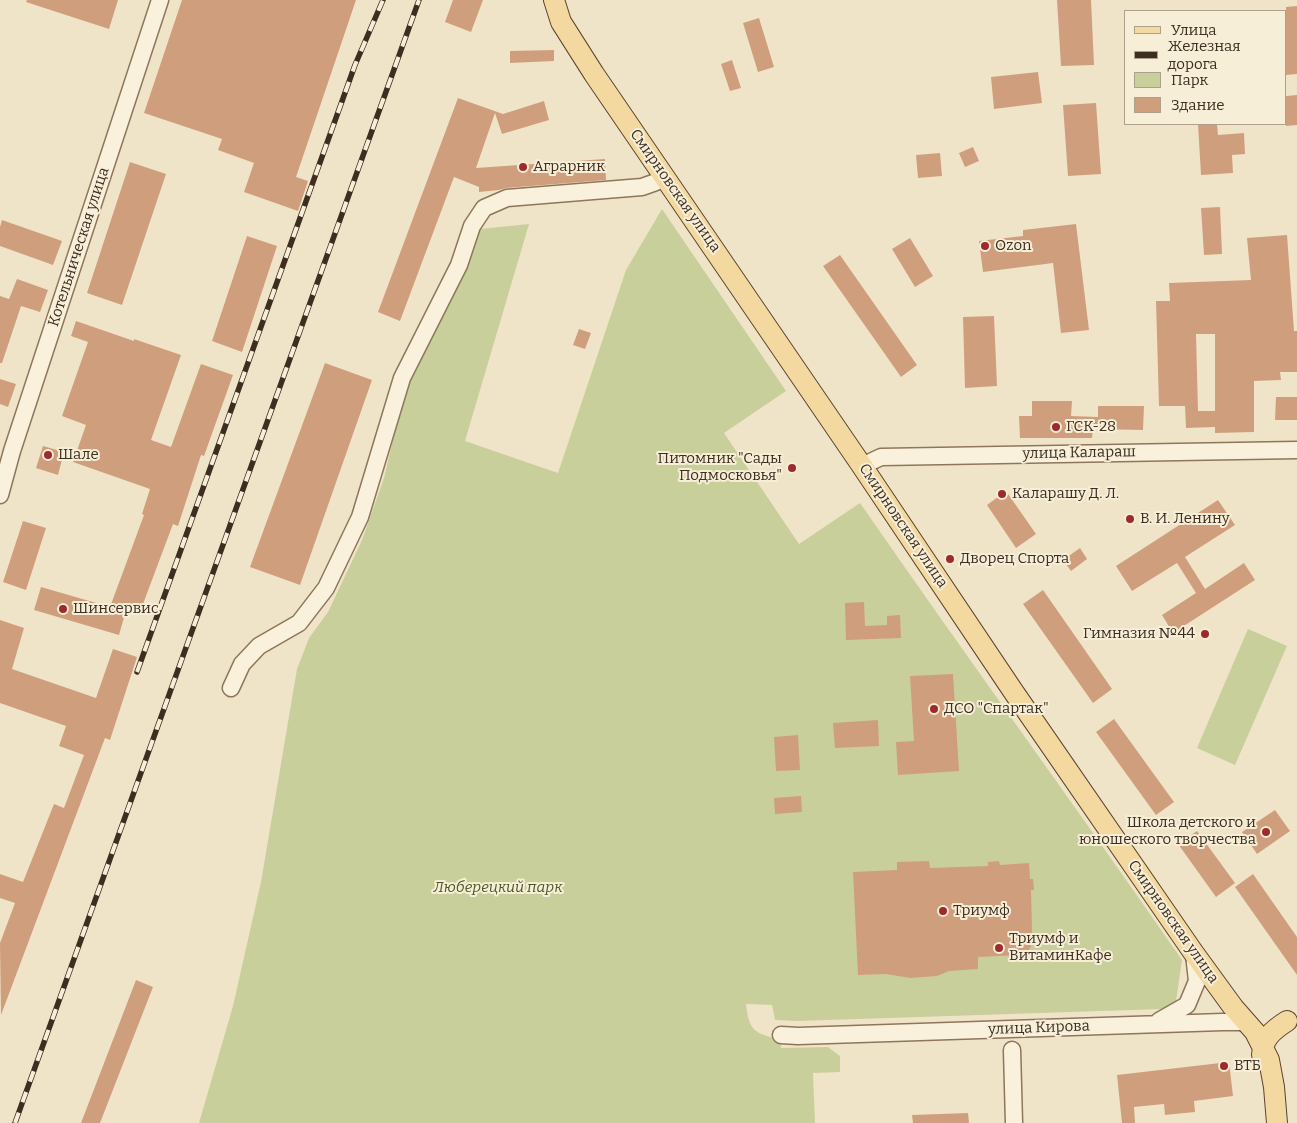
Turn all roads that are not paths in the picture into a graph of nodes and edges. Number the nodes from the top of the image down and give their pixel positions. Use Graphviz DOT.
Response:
graph roads {
  1 [pos="160,0"];
  2 [pos="554,0"];
  3 [pos="664,177"];
  4 [pos="6,449"];
  5 [pos="1297,450"];
  6 [pos="862,466"];
  7 [pos="0,495"];
  8 [pos="231,688"];
  9 [pos="1193,952"];
  10 [pos="1292,1021"];
  11 [pos="1247,1022"];
  12 [pos="1154,1024"];
  13 [pos="781,1035"];
  14 [pos="1262,1045"];
  15 [pos="1012,1050"];
  16 [pos="1014,1123"];
  17 [pos="1266,1123"];
  18 [pos="1277,1123"];
  1 -- 4 [label="street, Котельническая улица"];
  2 -- 3 [label="main road, Смирновская улица"];
  3 -- 6 [label="main road, Смирновская улица"];
  3 -- 8 [label="street"];
  4 -- 7 [label="street, Котельническая улица"];
  5 -- 6 [label="street, улица Калараш"];
  6 -- 9 [label="main road, Смирновская улица"];
  9 -- 11 [label="main road, Смирновская улица"];
  9 -- 12 [label="street"];
  10 -- 11 [label="main road, улица Кирова"];
  10 -- 14 [label="main road"];
  11 -- 12 [label="street, улица Кирова"];
  11 -- 14 [label="main road, Смирновская улица"];
  12 -- 13 [label="street, улица Кирова"];
  14 -- 17 [label="main road"];
  14 -- 18 [label="main road, Смирновская улица"];
  15 -- 16 [label="street"];
}
